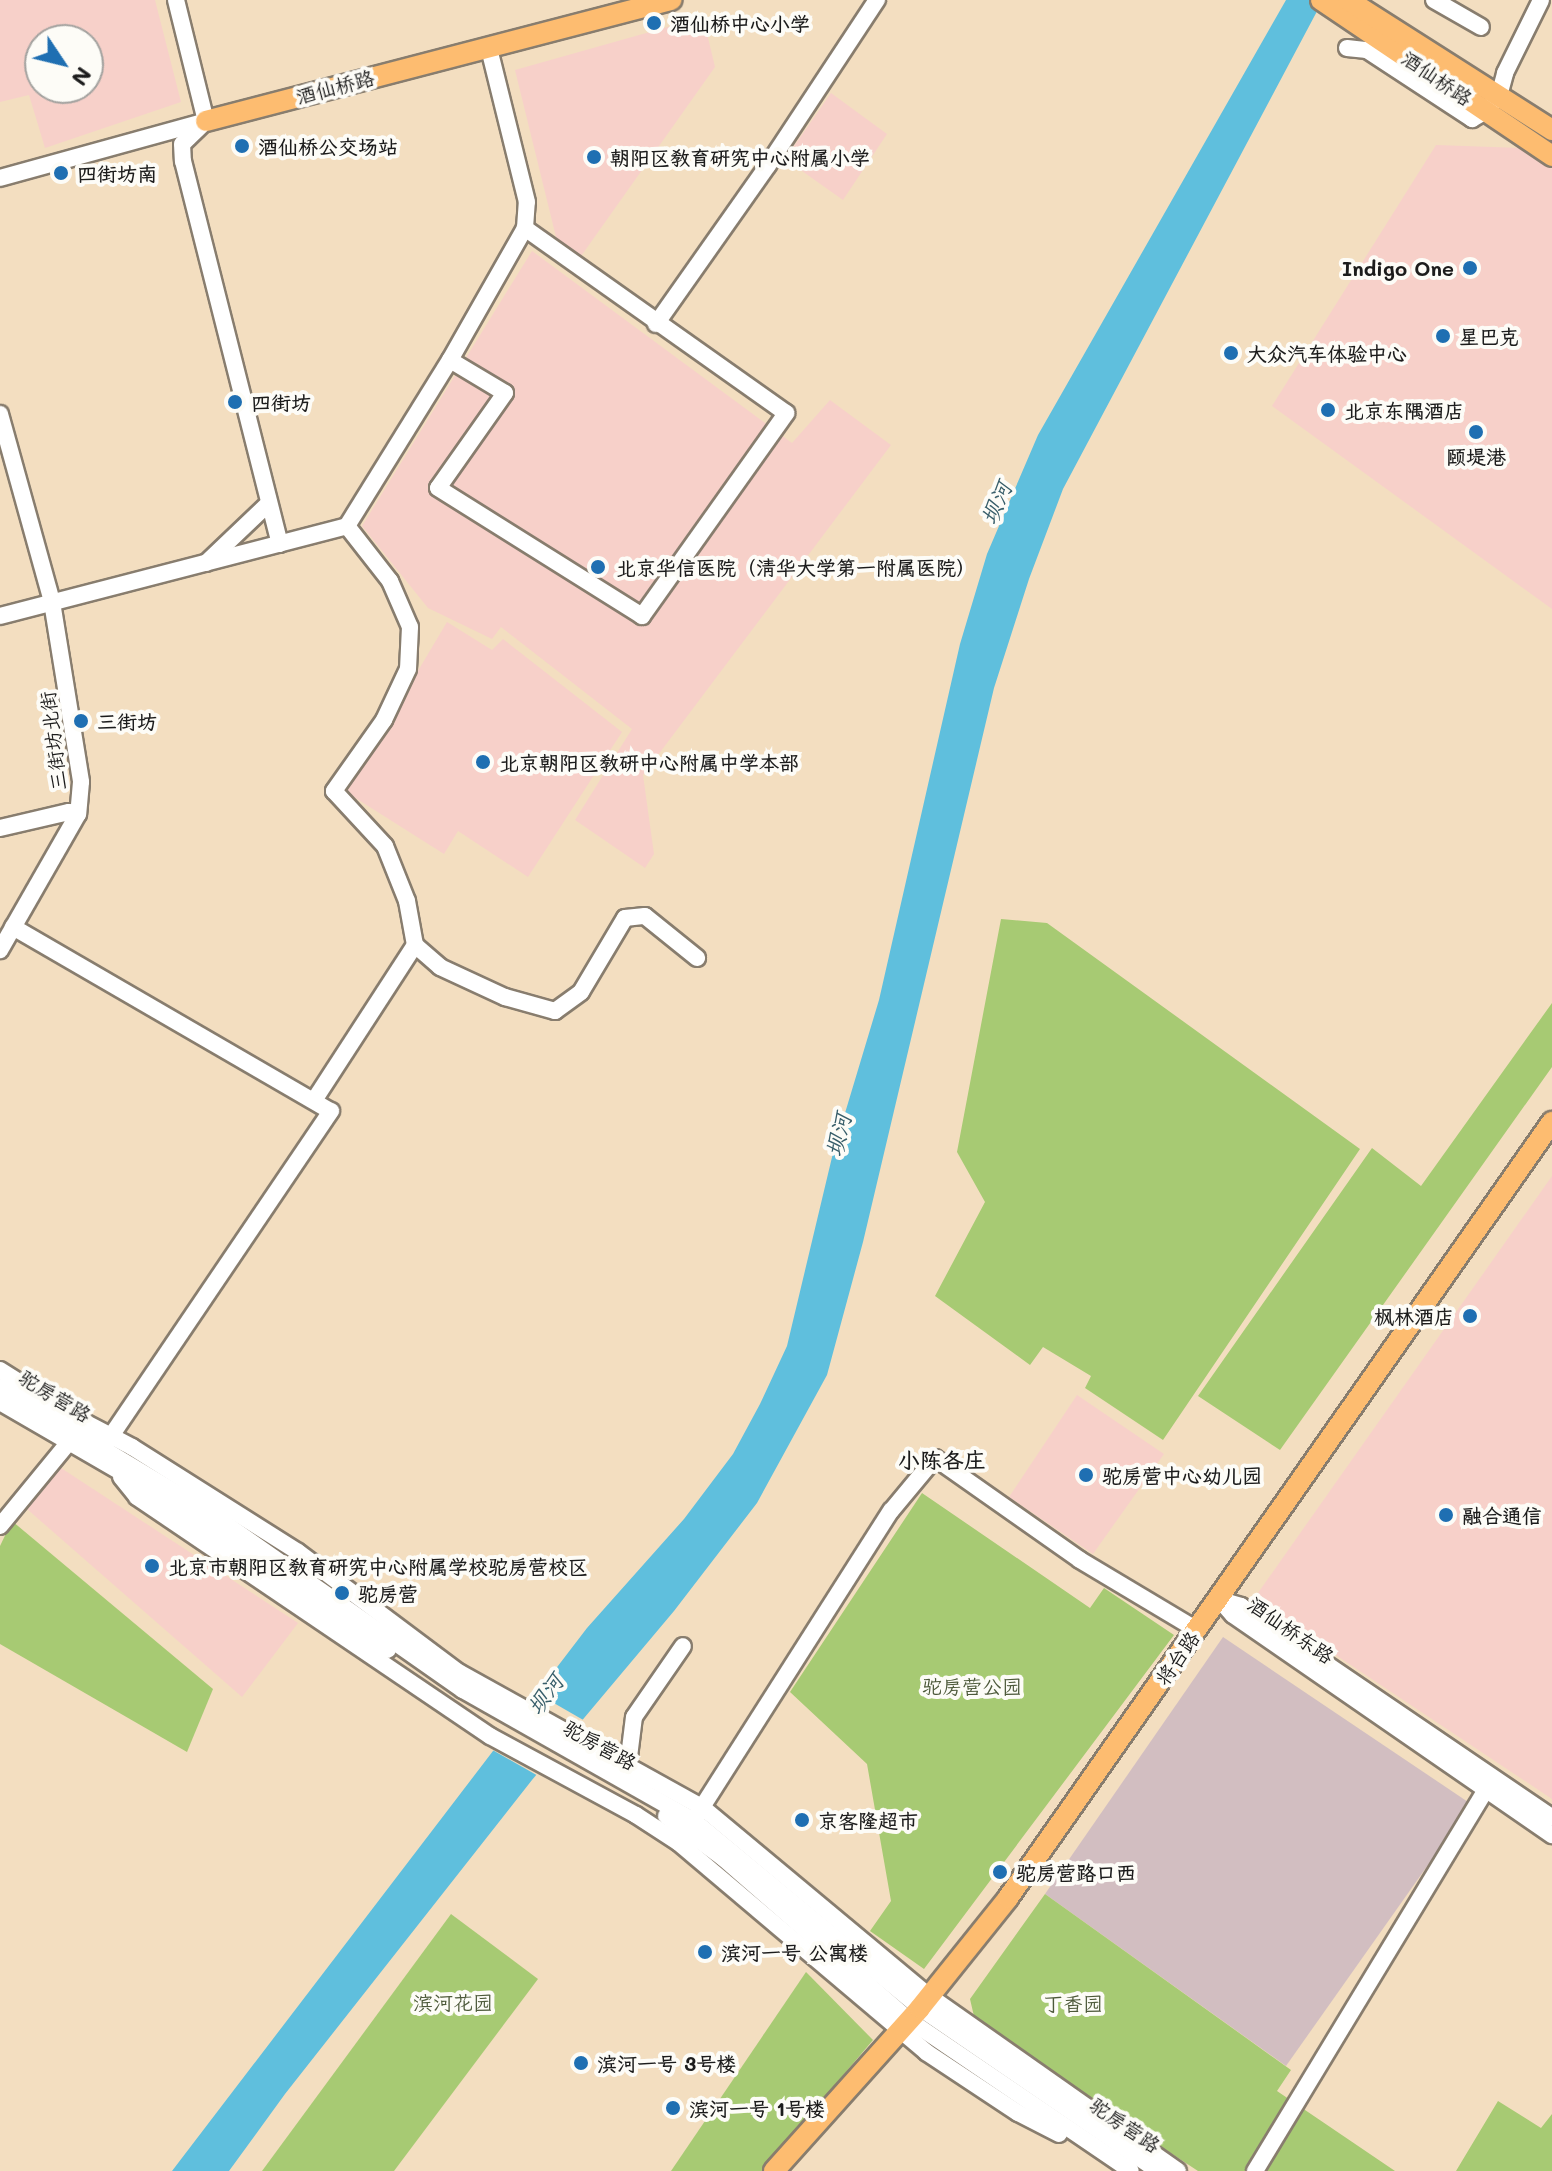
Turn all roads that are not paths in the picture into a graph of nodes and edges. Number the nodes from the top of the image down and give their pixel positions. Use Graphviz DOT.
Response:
graph roads {
  1 [pos="176,0"];
  2 [pos="672,0"];
  3 [pos="877,0"];
  4 [pos="1434,0"];
  5 [pos="1541,0"];
  6 [pos="1336,4"];
  7 [pos="1373,6"];
  8 [pos="1481,27"];
  9 [pos="1347,48"];
  10 [pos="489,49"];
  11 [pos="1492,103"];
  12 [pos="206,121"];
  13 [pos="1552,130"];
  14 [pos="1552,156"];
  15 [pos="0,178"];
  16 [pos="525,228"];
  17 [pos="656,324"];
  18 [pos="450,360"];
  19 [pos="0,414"];
  20 [pos="269,503"];
  21 [pos="347,526"];
  22 [pos="280,544"];
  23 [pos="203,566"];
  24 [pos="52,602"];
  25 [pos="0,616"];
  26 [pos="78,814"];
  27 [pos="0,828"];
  28 [pos="13,927"];
  29 [pos="415,945"];
  30 [pos="0,950"];
  31 [pos="697,958"];
  32 [pos="315,1099"];
  33 [pos="1552,1122"];
  34 [pos="0,1370"];
  35 [pos="0,1387"];
  36 [pos="0,1402"];
  37 [pos="72,1438"];
  38 [pos="107,1441"];
  39 [pos="112,1466"];
  40 [pos="0,1526"];
  41 [pos="1219,1599"];
  42 [pos="1197,1630"];
  43 [pos="683,1646"];
  44 [pos="507,1713"];
  45 [pos="575,1760"];
  46 [pos="628,1765"];
  47 [pos="1486,1790"];
  48 [pos="1552,1817"];
  49 [pos="690,1825"];
  50 [pos="1552,1835"];
  51 [pos="914,2014"];
  52 [pos="774,2171"];
  53 [pos="1113,2171"];
  54 [pos="1131,2171"];
  55 [pos="1158,2171"];
  56 [pos="1178,2171"];
  57 [pos="1255,2171"];
  1 -- 12 [label="street"];
  2 -- 10 [label="main road, 酒仙桥路"];
  3 -- 17 [label="street"];
  4 -- 8 [label="street"];
  5 -- 11 [label="street"];
  6 -- 7 [label="main road, 酒仙桥路"];
  6 -- 11 [label="main road, 酒仙桥路"];
  7 -- 11 [label="main road, 酒仙桥路"];
  9 -- 11 [label="street"];
  10 -- 12 [label="main road, 酒仙桥路"];
  10 -- 16 [label="street"];
  11 -- 13 [label="main road, 酒仙桥路"];
  11 -- 14 [label="main road, 酒仙桥路"];
  12 -- 15 [label="street, 酒仙桥路"];
  12 -- 20 [label="street"];
  16 -- 17 [label="street"];
  16 -- 18 [label="street"];
  17 -- 18 [label="street"];
  18 -- 21 [label="street"];
  19 -- 24 [label="street, 三街坊北街"];
  20 -- 22 [label="street"];
  20 -- 23 [label="street"];
  21 -- 22 [label="street"];
  21 -- 29 [label="street"];
  22 -- 23 [label="street"];
  23 -- 24 [label="street"];
  24 -- 25 [label="street"];
  24 -- 26 [label="street, 三街坊北街"];
  26 -- 27 [label="street"];
  26 -- 28 [label="street, 三街坊北街"];
  28 -- 30 [label="street, 三街坊北街"];
  28 -- 32 [label="street"];
  29 -- 31 [label="street"];
  29 -- 32 [label="street"];
  32 -- 38 [label="street"];
  33 -- 41 [label="main road, 将台路"];
  34 -- 38 [label="street"];
  35 -- 37 [label="street, 驼房营路"];
  36 -- 37 [label="street, 驼房营路"];
  37 -- 38 [label="street, 驼房营路"];
  37 -- 39 [label="street, 驼房营路"];
  37 -- 40 [label="street"];
  38 -- 44 [label="street, 驼房营路"];
  39 -- 44 [label="street, 驼房营路"];
  39 -- 45 [label="street"];
  41 -- 42 [label="main road, 将台路"];
  41 -- 47 [label="street, 酒仙桥东路"];
  41 -- 48 [label="street, 酒仙桥东路"];
  42 -- 49 [label="street"];
  42 -- 51 [label="main road, 将台路"];
  43 -- 46 [label="street"];
  44 -- 45 [label="street, 驼房营路"];
  45 -- 46 [label="street"];
  45 -- 49 [label="street, 驼房营路"];
  45 -- 49 [label="street"];
  46 -- 49 [label="street"];
  47 -- 50 [label="street, 酒仙桥东路"];
  47 -- 57 [label="street"];
  49 -- 51 [label="street"];
  49 -- 51 [label="street, 驼房营路"];
  51 -- 52 [label="main road, 将台路"];
  51 -- 53 [label="street"];
  51 -- 54 [label="street, 驼房营路"];
  51 -- 55 [label="street, 驼房营路"];
  51 -- 56 [label="street"];
}
